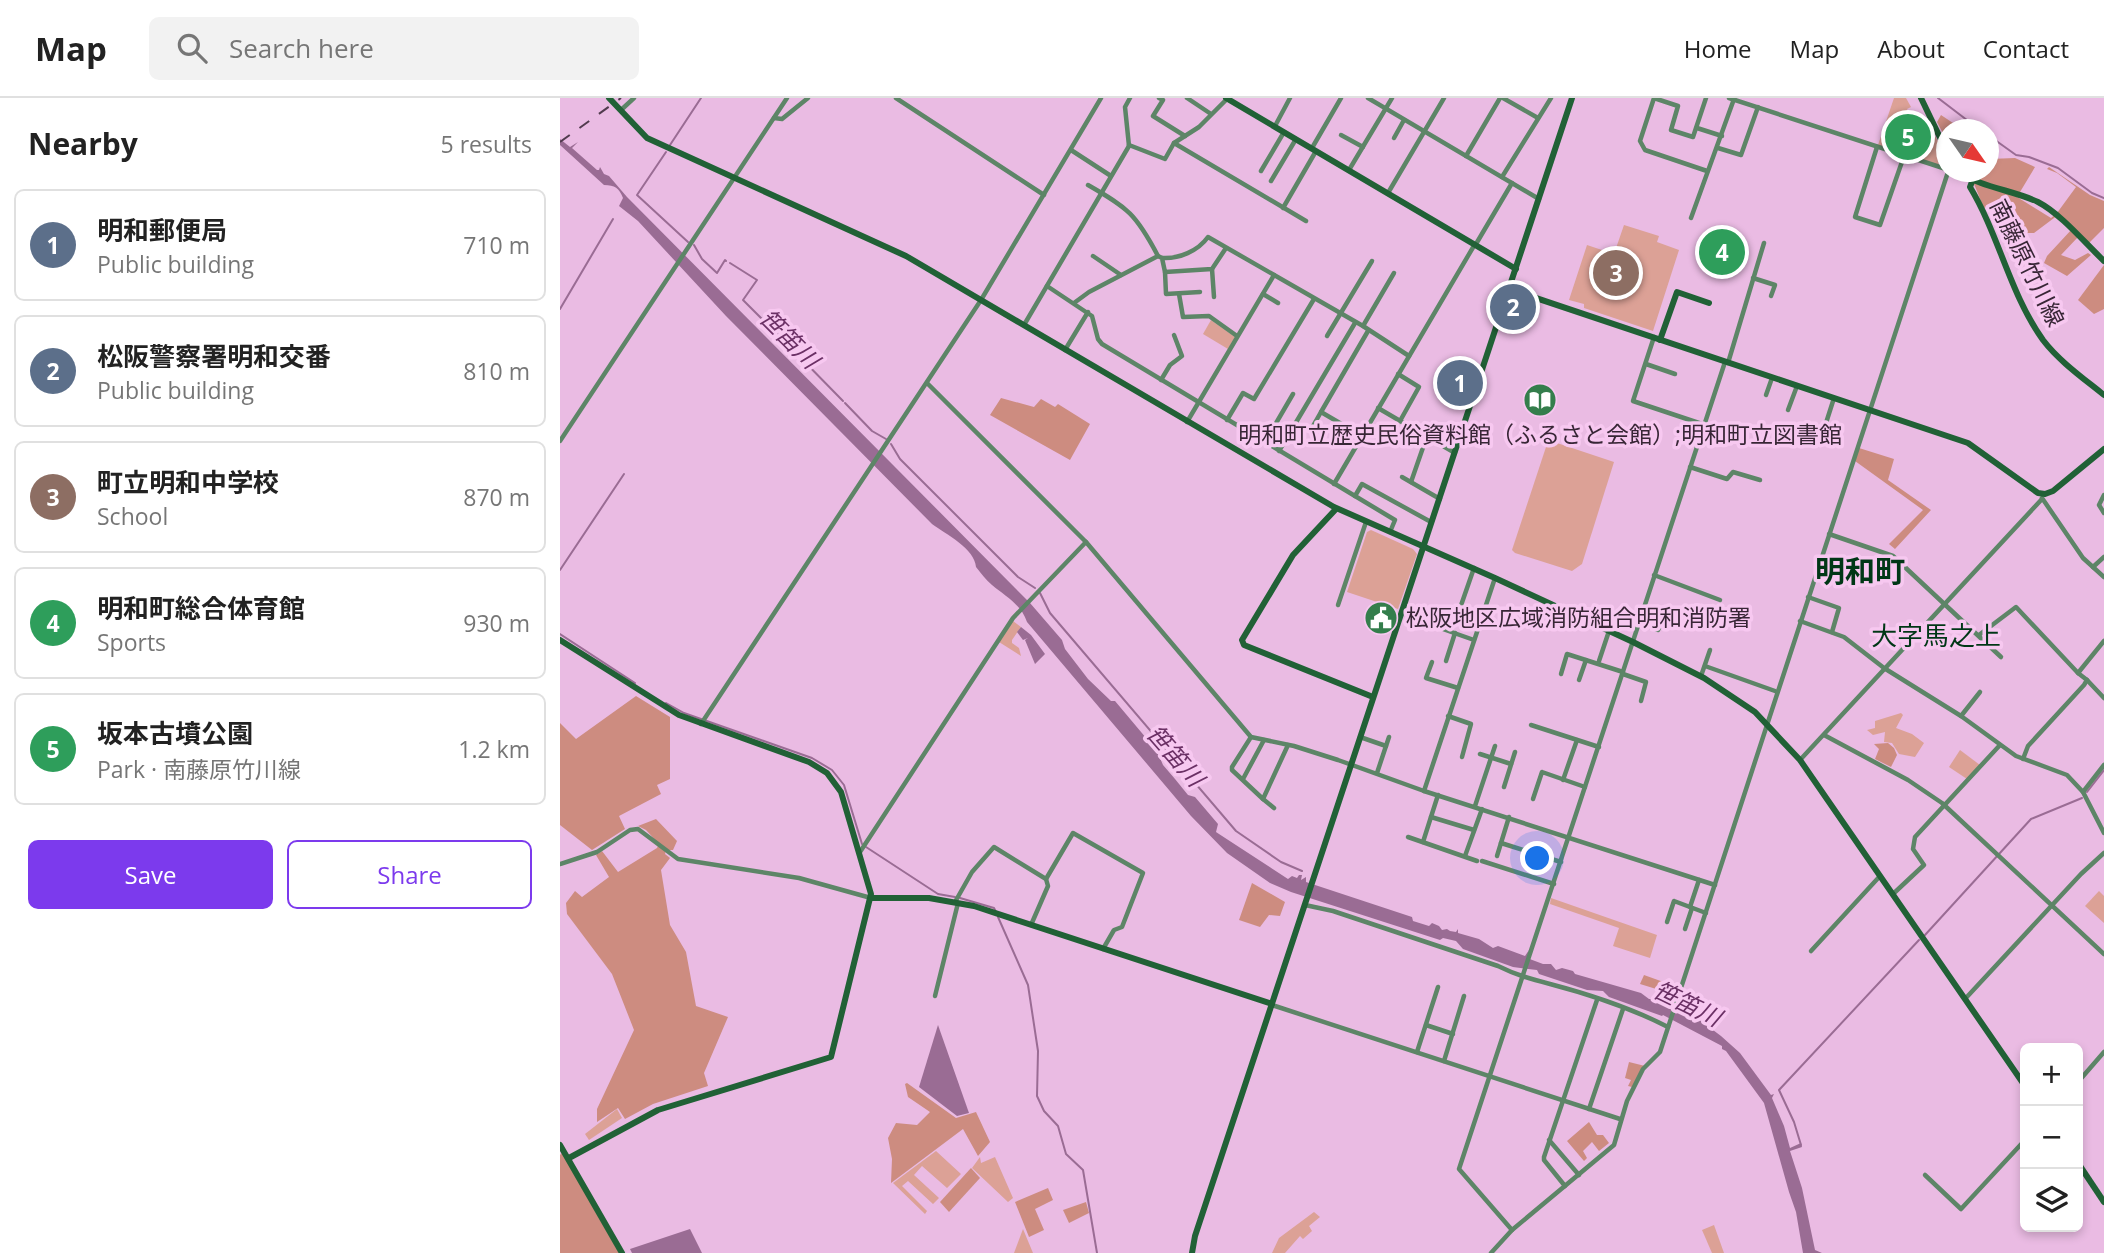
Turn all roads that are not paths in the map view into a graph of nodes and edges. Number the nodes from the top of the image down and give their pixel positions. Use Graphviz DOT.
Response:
graph roads {
  1 [pos="609,98"];
  2 [pos="634,98"];
  3 [pos="788,98"];
  4 [pos="808,98"];
  5 [pos="895,98"];
  6 [pos="1101,98"];
  7 [pos="1130,98"];
  8 [pos="1158,98"];
  9 [pos="1187,98"];
  10 [pos="1290,98"];
  11 [pos="1341,98"];
  12 [pos="1368,98"];
  13 [pos="1392,98"];
  14 [pos="1444,98"];
  15 [pos="1502,98"];
  16 [pos="1551,98"];
  17 [pos="1572,98"];
  18 [pos="1706,98"];
  19 [pos="1921,98"];
  20 [pos="1227,99"];
  21 [pos="1732,99"];
  22 [pos="1238,101"];
  23 [pos="1758,107"];
  24 [pos="1386,108"];
  25 [pos="620,111"];
  26 [pos="1211,114"];
  27 [pos="774,118"];
  28 [pos="1538,118"];
  29 [pos="1404,120"];
  30 [pos="1275,127"];
  31 [pos="1697,128"];
  32 [pos="1936,128"];
  33 [pos="1424,131"];
  34 [pos="1284,132"];
  35 [pos="1341,135"];
  36 [pos="1185,136"];
  37 [pos="1722,136"];
  38 [pos="1394,138"];
  39 [pos="1296,139"];
  40 [pos="1174,144"];
  41 [pos="1129,145"];
  42 [pos="1363,147"];
  43 [pos="1877,147"];
  44 [pos="1718,148"];
  45 [pos="1071,149"];
  46 [pos="1314,150"];
  47 [pos="1466,156"];
  48 [pos="1904,156"];
  49 [pos="1936,166"];
  50 [pos="1261,170"];
  51 [pos="1349,170"];
  52 [pos="1707,171"];
  53 [pos="1111,176"];
  54 [pos="1503,177"];
  55 [pos="735,178"];
  56 [pos="1271,181"];
  57 [pos="1943,182"];
  58 [pos="1972,182"];
  59 [pos="1982,182"];
  60 [pos="1512,183"];
  61 [pos="1088,185"];
  62 [pos="1101,192"];
  63 [pos="1388,193"];
  64 [pos="1044,195"];
  65 [pos="1539,199"];
  66 [pos="1283,208"];
  67 [pos="1691,218"];
  68 [pos="1306,221"];
  69 [pos="1765,243"];
  70 [pos="1475,244"];
  71 [pos="1226,248"];
  72 [pos="1093,256"];
  73 [pos="1160,257"];
  74 [pos="1372,261"];
  75 [pos="2104,261"];
  76 [pos="1212,269"];
  77 [pos="1516,269"];
  78 [pos="1165,272"];
  79 [pos="1394,272"];
  80 [pos="1121,275"];
  81 [pos="1274,275"];
  82 [pos="1753,278"];
  83 [pos="1047,286"];
  84 [pos="1509,289"];
  85 [pos="1200,292"];
  86 [pos="1178,294"];
  87 [pos="1263,294"];
  88 [pos="1771,296"];
  89 [pos="1214,297"];
  90 [pos="1314,299"];
  91 [pos="981,300"];
  92 [pos="1074,303"];
  93 [pos="1278,303"];
  94 [pos="1709,303"];
  95 [pos="1088,312"];
  96 [pos="1340,314"];
  97 [pos="1355,323"];
  98 [pos="1024,325"];
  99 [pos="1363,326"];
  100 [pos="1368,331"];
  101 [pos="1174,335"];
  102 [pos="1327,335"];
  103 [pos="1237,336"];
  104 [pos="1657,338"];
  105 [pos="1065,350"];
  106 [pos="1409,356"];
  107 [pos="1726,362"];
  108 [pos="1646,364"];
  109 [pos="1398,374"];
  110 [pos="1675,374"];
  111 [pos="1772,378"];
  112 [pos="1161,380"];
  113 [pos="927,383"];
  114 [pos="1797,386"];
  115 [pos="1293,394"];
  116 [pos="1766,395"];
  117 [pos="2104,395"];
  118 [pos="1834,398"];
  119 [pos="1199,403"];
  120 [pos="1378,408"];
  121 [pos="1788,410"];
  122 [pos="1870,410"];
  123 [pos="1321,412"];
  124 [pos="1227,420"];
  125 [pos="1400,421"];
  126 [pos="1187,422"];
  127 [pos="1826,423"];
  128 [pos="1705,425"];
  129 [pos="1313,426"];
  130 [pos="1362,436"];
  131 [pos="1427,436"];
  132 [pos="560,440"];
  133 [pos="1265,442"];
  134 [pos="2104,449"];
  135 [pos="1279,451"];
  136 [pos="1455,453"];
  137 [pos="1690,467"];
  138 [pos="1402,477"];
  139 [pos="1760,480"];
  140 [pos="1412,482"];
  141 [pos="1334,484"];
  142 [pos="2104,495"];
  143 [pos="1355,496"];
  144 [pos="2042,496"];
  145 [pos="1440,499"];
  146 [pos="1336,509"];
  147 [pos="2104,513"];
  148 [pos="1366,522"];
  149 [pos="1432,522"];
  150 [pos="1390,532"];
  151 [pos="1829,534"];
  152 [pos="1086,542"];
  153 [pos="1423,547"];
  154 [pos="2104,557"];
  155 [pos="2093,567"];
  156 [pos="1474,569"];
  157 [pos="1654,575"];
  158 [pos="2104,577"];
  159 [pos="1495,578"];
  160 [pos="1808,597"];
  161 [pos="1720,600"];
  162 [pos="1944,604"];
  163 [pos="1338,606"];
  164 [pos="1458,614"];
  165 [pos="1800,621"];
  166 [pos="1662,622"];
  167 [pos="1639,623"];
  168 [pos="1440,628"];
  169 [pos="1609,631"];
  170 [pos="1832,632"];
  171 [pos="1455,634"];
  172 [pos="1979,635"];
  173 [pos="560,640"];
  174 [pos="1474,640"];
  175 [pos="2104,641"];
  176 [pos="1633,642"];
  177 [pos="1710,650"];
  178 [pos="2001,657"];
  179 [pos="1586,660"];
  180 [pos="1599,660"];
  181 [pos="1446,661"];
  182 [pos="1432,662"];
  183 [pos="1705,666"];
  184 [pos="1884,668"];
  185 [pos="1623,673"];
  186 [pos="2078,673"];
  187 [pos="1561,674"];
  188 [pos="1701,676"];
  189 [pos="1579,680"];
  190 [pos="2087,680"];
  191 [pos="1458,688"];
  192 [pos="1774,691"];
  193 [pos="1980,692"];
  194 [pos="1374,697"];
  195 [pos="2104,698"];
  196 [pos="1641,701"];
  197 [pos="1448,716"];
  198 [pos="1961,716"];
  199 [pos="703,722"];
  200 [pos="1767,722"];
  201 [pos="1531,725"];
  202 [pos="1824,735"];
  203 [pos="1251,737"];
  204 [pos="1360,737"];
  205 [pos="1389,737"];
  206 [pos="1264,740"];
  207 [pos="1577,740"];
  208 [pos="1288,745"];
  209 [pos="2000,745"];
  210 [pos="1386,746"];
  211 [pos="1494,746"];
  212 [pos="1599,747"];
  213 [pos="1515,752"];
  214 [pos="1480,754"];
  215 [pos="1462,757"];
  216 [pos="1491,758"];
  217 [pos="2023,759"];
  218 [pos="1800,760"];
  219 [pos="1511,764"];
  220 [pos="1351,765"];
  221 [pos="2104,765"];
  222 [pos="1377,773"];
  223 [pos="1243,779"];
  224 [pos="1563,780"];
  225 [pos="1504,787"];
  226 [pos="1586,787"];
  227 [pos="1424,791"];
  228 [pos="2083,792"];
  229 [pos="1438,795"];
  230 [pos="1263,799"];
  231 [pos="1532,799"];
  232 [pos="1475,806"];
  233 [pos="1945,806"];
  234 [pos="1274,808"];
  235 [pos="1482,808"];
  236 [pos="1431,817"];
  237 [pos="1509,817"];
  238 [pos="1474,830"];
  239 [pos="2104,833"];
  240 [pos="1408,837"];
  241 [pos="1569,837"];
  242 [pos="1423,842"];
  243 [pos="1501,843"];
  244 [pos="862,847"];
  245 [pos="2104,853"];
  246 [pos="1465,856"];
  247 [pos="1497,856"];
  248 [pos="1561,862"];
  249 [pos="560,864"];
  250 [pos="1881,876"];
  251 [pos="1046,879"];
  252 [pos="1699,880"];
  253 [pos="1554,884"];
  254 [pos="1715,885"];
  255 [pos="1893,894"];
  256 [pos="871,898"];
  257 [pos="957,899"];
  258 [pos="1305,905"];
  259 [pos="2052,905"];
  260 [pos="1691,908"];
  261 [pos="1706,913"];
  262 [pos="1667,922"];
  263 [pos="1031,925"];
  264 [pos="1685,929"];
  265 [pos="1103,949"];
  266 [pos="1811,951"];
  267 [pos="2104,954"];
  268 [pos="1523,977"];
  269 [pos="1438,987"];
  270 [pos="935,996"];
  271 [pos="1464,996"];
  272 [pos="1965,999"];
  273 [pos="1597,1000"];
  274 [pos="1272,1004"];
  275 [pos="1623,1009"];
  276 [pos="1426,1025"];
  277 [pos="1668,1027"];
  278 [pos="1453,1034"];
  279 [pos="1417,1052"];
  280 [pos="2104,1052"];
  281 [pos="1444,1061"];
  282 [pos="1489,1076"];
  283 [pos="2083,1076"];
  284 [pos="2020,1079"];
  285 [pos="1562,1101"];
  286 [pos="1589,1109"];
  287 [pos="1620,1119"];
  288 [pos="1549,1140"];
  289 [pos="560,1145"];
  290 [pos="2020,1145"];
  291 [pos="569,1158"];
  292 [pos="2082,1169"];
  293 [pos="1578,1175"];
  294 [pos="1925,1175"];
  295 [pos="1565,1186"];
  296 [pos="2104,1202"];
  297 [pos="1511,1230"];
  298 [pos="622,1253"];
  299 [pos="1192,1253"];
  300 [pos="1491,1253"];
  1 -- 25 [label="street"];
  2 -- 25 [label="street"];
  3 -- 27 [label="street"];
  4 -- 27 [label="street"];
  5 -- 64 [label="street"];
  6 -- 45 [label="street"];
  7 -- 41 [label="street"];
  8 -- 36 [label="street"];
  9 -- 26 [label="street"];
  10 -- 30 [label="street"];
  11 -- 46 [label="street"];
  12 -- 24 [label="street"];
  13 -- 24 [label="street"];
  14 -- 33 [label="street"];
  15 -- 28 [label="street"];
  15 -- 47 [label="street"];
  16 -- 28 [label="street"];
  17 -- 65 [label="street"];
  18 -- 31 [label="street"];
  19 -- 32 [label="street"];
  20 -- 22 [label="street"];
  20 -- 26 [label="street"];
  21 -- 23 [label="street"];
  21 -- 37 [label="street"];
  22 -- 30 [label="street"];
  23 -- 43 [label="street"];
  23 -- 44 [label="street"];
  24 -- 29 [label="street"];
  24 -- 42 [label="street"];
  25 -- 55 [label="street"];
  26 -- 36 [label="street"];
  27 -- 55 [label="street"];
  28 -- 54 [label="street"];
  29 -- 33 [label="street"];
  29 -- 38 [label="street"];
  30 -- 34 [label="street"];
  31 -- 37 [label="street"];
  31 -- 52 [label="street"];
  33 -- 47 [label="street"];
  33 -- 63 [label="street"];
  34 -- 39 [label="street"];
  34 -- 50 [label="street"];
  35 -- 42 [label="street"];
  36 -- 40 [label="street"];
  37 -- 44 [label="street"];
  39 -- 46 [label="street"];
  39 -- 56 [label="street"];
  40 -- 41 [label="street"];
  40 -- 66 [label="street"];
  41 -- 53 [label="street"];
  42 -- 51 [label="street"];
  43 -- 48 [label="street"];
  43 -- 48 [label="street"];
  44 -- 52 [label="street"];
  45 -- 53 [label="street"];
  45 -- 64 [label="street"];
  46 -- 51 [label="street"];
  46 -- 66 [label="street"];
  47 -- 54 [label="street"];
  48 -- 49 [label="street"];
  51 -- 63 [label="street"];
  52 -- 67 [label="street"];
  53 -- 62 [label="street"];
  54 -- 60 [label="street"];
  55 -- 91 [label="street"];
  55 -- 132 [label="street"];
  57 -- 122 [label="street"];
  58 -- 117 [label="street, 南藤原竹川線"];
  59 -- 75 [label="street"];
  60 -- 65 [label="street"];
  60 -- 70 [label="street"];
  61 -- 62 [label="street"];
  62 -- 73 [label="street"];
  62 -- 83 [label="street"];
  63 -- 70 [label="street"];
  64 -- 91 [label="street"];
  65 -- 77 [label="street"];
  66 -- 68 [label="street"];
  69 -- 82 [label="street"];
  70 -- 77 [label="street"];
  70 -- 106 [label="street"];
  71 -- 73 [label="street"];
  71 -- 76 [label="street"];
  71 -- 81 [label="street"];
  72 -- 80 [label="street"];
  73 -- 78 [label="street"];
  73 -- 80 [label="street"];
  74 -- 96 [label="street"];
  76 -- 78 [label="street"];
  76 -- 89 [label="street"];
  77 -- 84 [label="street"];
  78 -- 86 [label="street"];
  79 -- 99 [label="street"];
  80 -- 92 [label="street"];
  81 -- 87 [label="street"];
  81 -- 90 [label="street"];
  82 -- 88 [label="street"];
  82 -- 107 [label="street"];
  83 -- 92 [label="street"];
  83 -- 98 [label="street"];
  84 -- 104 [label="street"];
  84 -- 136 [label="street"];
  85 -- 86 [label="street"];
  86 -- 103 [label="street"];
  87 -- 93 [label="street"];
  87 -- 103 [label="street"];
  90 -- 96 [label="street"];
  90 -- 124 [label="street"];
  91 -- 98 [label="street"];
  91 -- 113 [label="street"];
  92 -- 95 [label="street"];
  94 -- 104 [label="street"];
  95 -- 105 [label="street"];
  95 -- 112 [label="street"];
  96 -- 97 [label="street"];
  96 -- 102 [label="street"];
  97 -- 99 [label="street"];
  97 -- 135 [label="street"];
  98 -- 105 [label="street"];
  99 -- 100 [label="street"];
  100 -- 106 [label="street"];
  100 -- 123 [label="street"];
  101 -- 112 [label="street"];
  103 -- 119 [label="street"];
  104 -- 107 [label="street"];
  104 -- 108 [label="street"];
  105 -- 126 [label="street"];
  106 -- 109 [label="street"];
  107 -- 111 [label="street"];
  107 -- 128 [label="street"];
  108 -- 110 [label="street"];
  108 -- 128 [label="street"];
  109 -- 120 [label="street"];
  109 -- 125 [label="street"];
  111 -- 114 [label="street"];
  111 -- 116 [label="street"];
  112 -- 119 [label="street"];
  113 -- 152 [label="street"];
  113 -- 199 [label="street"];
  114 -- 118 [label="street"];
  114 -- 121 [label="street"];
  115 -- 133 [label="street"];
  118 -- 122 [label="street"];
  118 -- 127 [label="street"];
  119 -- 124 [label="street"];
  119 -- 126 [label="street"];
  120 -- 125 [label="street"];
  120 -- 130 [label="street"];
  122 -- 144 [label="street"];
  122 -- 151 [label="street"];
  123 -- 129 [label="street"];
  123 -- 130 [label="street"];
  124 -- 133 [label="street"];
  125 -- 131 [label="street"];
  126 -- 146 [label="street"];
  128 -- 137 [label="street"];
  130 -- 141 [label="street"];
  131 -- 136 [label="street"];
  131 -- 140 [label="street"];
  133 -- 135 [label="street"];
  134 -- 144 [label="street"];
  135 -- 141 [label="street"];
  136 -- 145 [label="street"];
  137 -- 139 [label="street"];
  137 -- 157 [label="street"];
  138 -- 140 [label="street"];
  140 -- 145 [label="street"];
  141 -- 143 [label="street"];
  142 -- 147 [label="street"];
  143 -- 149 [label="street"];
  143 -- 150 [label="street"];
  144 -- 155 [label="street"];
  144 -- 162 [label="street"];
  145 -- 149 [label="street"];
  146 -- 148 [label="street"];
  146 -- 194 [label="street"];
  148 -- 150 [label="street"];
  148 -- 163 [label="street"];
  149 -- 153 [label="street"];
  150 -- 153 [label="street"];
  151 -- 160 [label="street"];
  151 -- 162 [label="street"];
  152 -- 203 [label="street"];
  152 -- 244 [label="street"];
  153 -- 156 [label="street"];
  153 -- 194 [label="street"];
  154 -- 155 [label="street"];
  155 -- 158 [label="street"];
  156 -- 159 [label="street"];
  156 -- 164 [label="street"];
  157 -- 161 [label="street"];
  157 -- 167 [label="street"];
  159 -- 169 [label="street"];
  159 -- 174 [label="street"];
  160 -- 165 [label="street"];
  160 -- 170 [label="street"];
  162 -- 172 [label="street"];
  162 -- 184 [label="street"];
  165 -- 170 [label="street"];
  165 -- 200 [label="street"];
  166 -- 167 [label="street"];
  167 -- 176 [label="street"];
  168 -- 171 [label="street"];
  169 -- 176 [label="street"];
  169 -- 180 [label="street"];
  170 -- 184 [label="street"];
  171 -- 174 [label="street"];
  171 -- 181 [label="street"];
  172 -- 178 [label="street"];
  172 -- 186 [label="street"];
  173 -- 199 [label="street"];
  174 -- 191 [label="street"];
  175 -- 186 [label="street"];
  176 -- 185 [label="street"];
  176 -- 188 [label="street"];
  177 -- 183 [label="street"];
  179 -- 185 [label="street"];
  179 -- 187 [label="street"];
  179 -- 189 [label="street"];
  182 -- 191 [label="street"];
  183 -- 188 [label="street"];
  183 -- 192 [label="street"];
  184 -- 198 [label="street"];
  184 -- 202 [label="street"];
  185 -- 196 [label="street"];
  185 -- 212 [label="street"];
  186 -- 190 [label="street"];
  188 -- 200 [label="street"];
  190 -- 195 [label="street"];
  190 -- 217 [label="street"];
  191 -- 197 [label="street"];
  193 -- 198 [label="street"];
  194 -- 204 [label="street"];
  197 -- 215 [label="street"];
  197 -- 227 [label="street"];
  198 -- 209 [label="street"];
  199 -- 244 [label="street"];
  200 -- 218 [label="street"];
  200 -- 254 [label="street"];
  201 -- 207 [label="street"];
  202 -- 218 [label="street"];
  202 -- 233 [label="street"];
  203 -- 206 [label="street"];
  203 -- 223 [label="street"];
  204 -- 210 [label="street"];
  204 -- 220 [label="street"];
  205 -- 210 [label="street"];
  206 -- 208 [label="street"];
  206 -- 223 [label="street"];
  207 -- 212 [label="street"];
  207 -- 224 [label="street"];
  208 -- 220 [label="street"];
  208 -- 230 [label="street"];
  209 -- 217 [label="street"];
  209 -- 233 [label="street"];
  210 -- 222 [label="street"];
  211 -- 216 [label="street"];
  212 -- 226 [label="street"];
  213 -- 219 [label="street"];
  214 -- 216 [label="street"];
  216 -- 219 [label="street"];
  216 -- 232 [label="street"];
  217 -- 228 [label="street"];
  218 -- 250 [label="street"];
  219 -- 225 [label="street"];
  220 -- 222 [label="street"];
  220 -- 258 [label="street"];
  221 -- 228 [label="street"];
  222 -- 227 [label="street"];
  223 -- 230 [label="street"];
  224 -- 226 [label="street"];
  224 -- 231 [label="street"];
  226 -- 241 [label="street"];
  227 -- 229 [label="street"];
  228 -- 239 [label="street"];
  229 -- 232 [label="street"];
  229 -- 236 [label="street"];
  230 -- 234 [label="street"];
  232 -- 235 [label="street"];
  233 -- 255 [label="street"];
  233 -- 259 [label="street"];
  235 -- 237 [label="street"];
  235 -- 238 [label="street"];
  236 -- 238 [label="street"];
  236 -- 242 [label="street"];
  237 -- 241 [label="street"];
  237 -- 243 [label="street"];
  238 -- 246 [label="street"];
  240 -- 242 [label="street"];
  241 -- 248 [label="street"];
  241 -- 252 [label="street"];
  242 -- 246 [label="street"];
  243 -- 247 [label="street"];
  243 -- 248 [label="street"];
  244 -- 256 [label="street"];
  245 -- 259 [label="street"];
  246 -- 253 [label="street"];
  248 -- 253 [label="street"];
  249 -- 256 [label="street"];
  250 -- 255 [label="street"];
  250 -- 266 [label="street"];
  251 -- 257 [label="street"];
  251 -- 263 [label="street"];
  251 -- 265 [label="street"];
  252 -- 254 [label="street"];
  252 -- 260 [label="street"];
  253 -- 268 [label="street"];
  254 -- 261 [label="street"];
  255 -- 272 [label="street"];
  256 -- 257 [label="street"];
  256 -- 291 [label="street"];
  257 -- 263 [label="street"];
  257 -- 270 [label="street"];
  258 -- 268 [label="street"];
  258 -- 274 [label="street"];
  259 -- 267 [label="street"];
  259 -- 272 [label="street"];
  260 -- 261 [label="street"];
  260 -- 262 [label="street"];
  260 -- 264 [label="street"];
  261 -- 277 [label="street"];
  263 -- 265 [label="street"];
  265 -- 274 [label="street"];
  268 -- 273 [label="street"];
  268 -- 282 [label="street"];
  269 -- 276 [label="street"];
  271 -- 278 [label="street"];
  272 -- 284 [label="street"];
  273 -- 275 [label="street"];
  273 -- 285 [label="street"];
  274 -- 279 [label="street"];
  274 -- 299 [label="street"];
  275 -- 277 [label="street"];
  275 -- 286 [label="street"];
  276 -- 278 [label="street"];
  276 -- 279 [label="street"];
  277 -- 287 [label="street"];
  278 -- 281 [label="street"];
  279 -- 281 [label="street"];
  280 -- 283 [label="street"];
  281 -- 282 [label="street"];
  282 -- 285 [label="street"];
  282 -- 297 [label="street"];
  285 -- 286 [label="street"];
  285 -- 288 [label="street"];
  286 -- 287 [label="street"];
  287 -- 293 [label="street"];
  288 -- 293 [label="street"];
  288 -- 295 [label="street"];
  289 -- 291 [label="street"];
  290 -- 294 [label="street"];
  291 -- 298 [label="street"];
  292 -- 296 [label="street"];
  293 -- 295 [label="street"];
  295 -- 297 [label="street"];
  297 -- 300 [label="street"];
}
